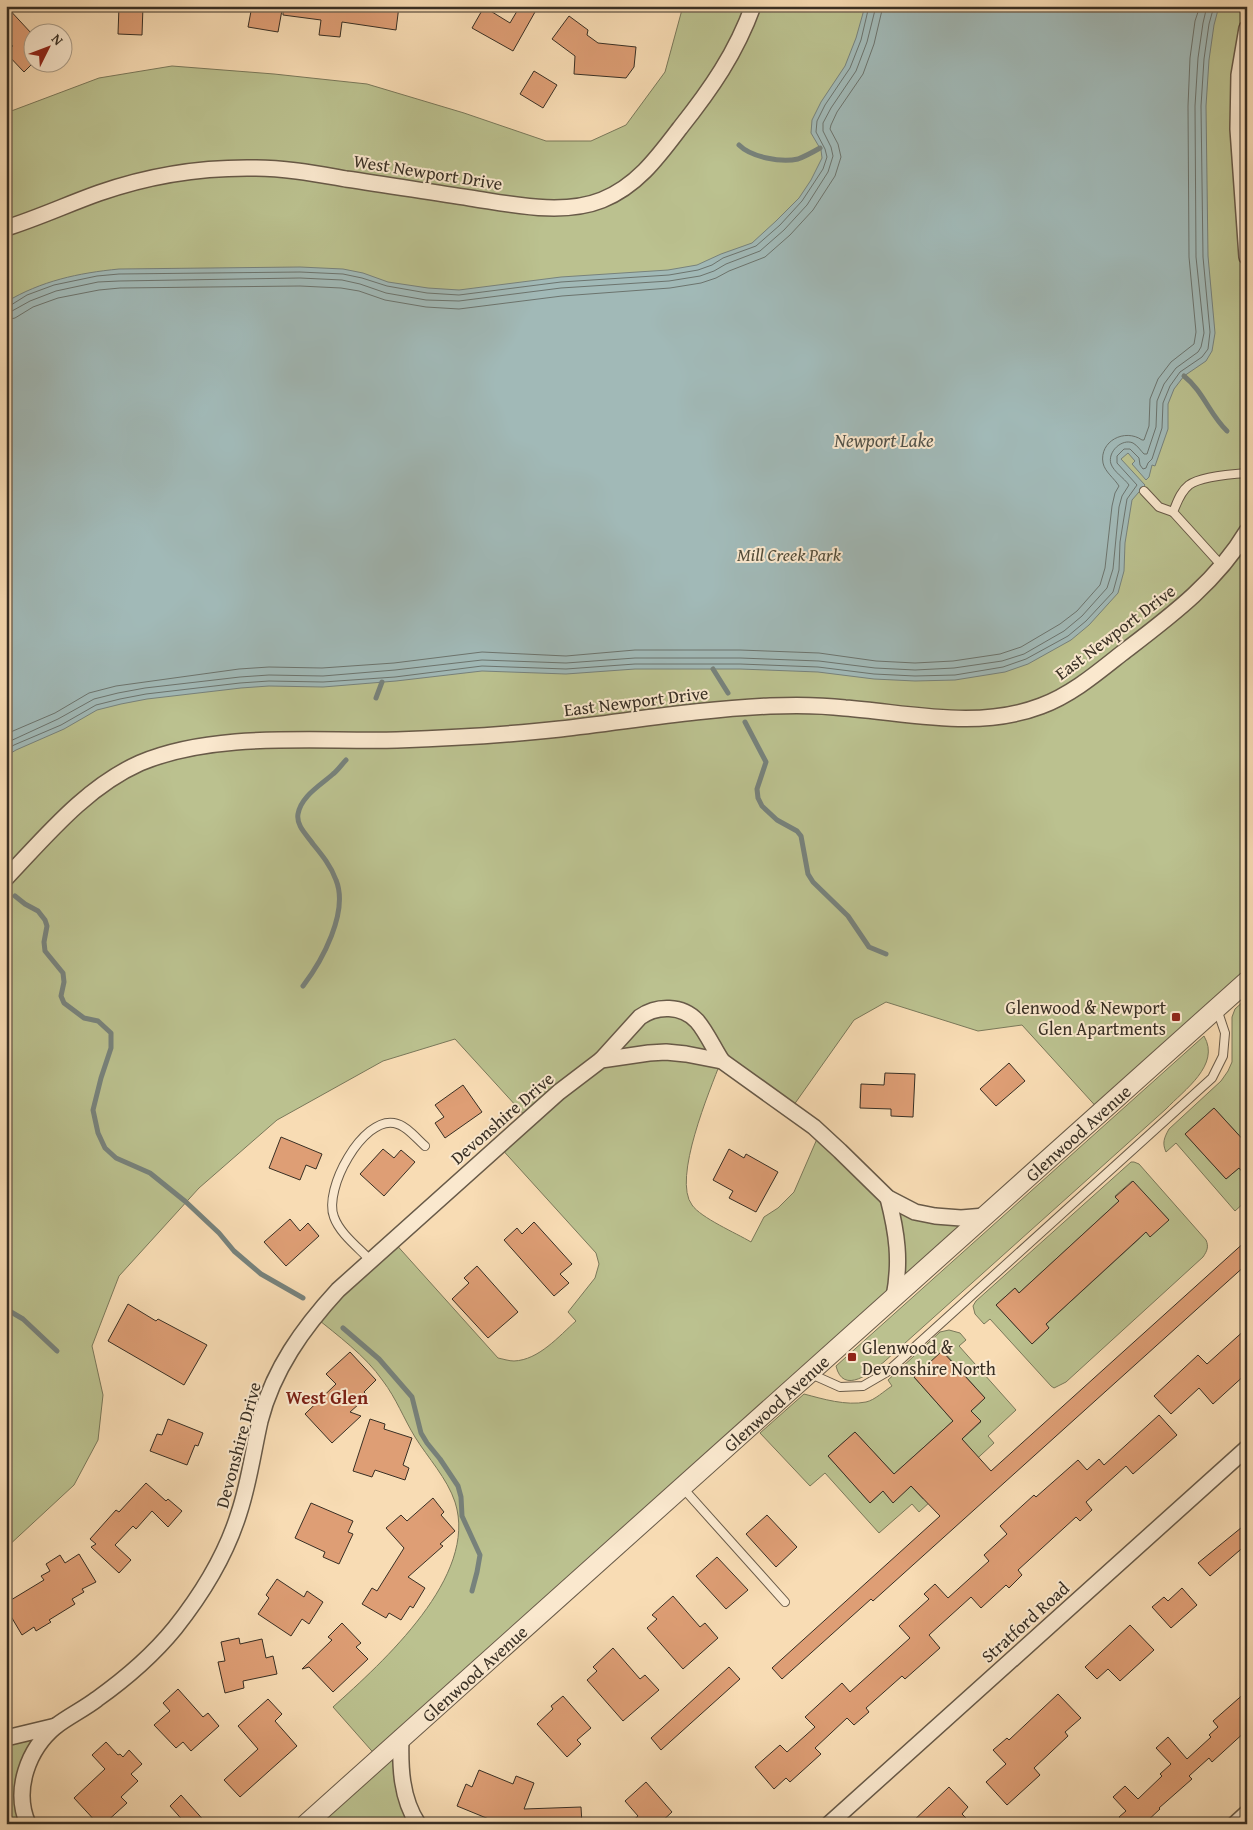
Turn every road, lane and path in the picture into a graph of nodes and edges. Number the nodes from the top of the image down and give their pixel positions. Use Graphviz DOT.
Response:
graph roads {
  1 [pos="753,6"];
  2 [pos="1247,28"];
  3 [pos="6,228"];
  4 [pos="1247,258"];
  5 [pos="1247,473"];
  6 [pos="1144,491"];
  7 [pos="1173,512"];
  8 [pos="1247,531"];
  9 [pos="1222,566"];
  10 [pos="6,878"];
  11 [pos="1247,981"];
  12 [pos="1216,1008"];
  13 [pos="601,1060"];
  14 [pos="722,1061"];
  15 [pos="425,1146"];
  16 [pos="888,1198"];
  17 [pos="985,1216"];
  18 [pos="371,1261"];
  19 [pos="894,1297"];
  20 [pos="809,1373"];
  21 [pos="1247,1448"];
  22 [pos="682,1487"];
  23 [pos="785,1602"];
  24 [pos="56,1726"];
  25 [pos="6,1738"];
  26 [pos="401,1738"];
  27 [pos="1247,1813"];
  28 [pos="28,1824"];
  29 [pos="306,1824"];
  30 [pos="418,1824"];
  31 [pos="829,1824"];
  32 [pos="1235,1824"];
  1 -- 3 [label="street, West Newport Drive"];
  2 -- 4 [label="street"];
  5 -- 7 [label="lane"];
  6 -- 7 [label="lane"];
  7 -- 9 [label="lane"];
  8 -- 9 [label="street, East Newport Drive"];
  9 -- 10 [label="street, East Newport Drive"];
  11 -- 12 [label="street, Glenwood Avenue"];
  12 -- 17 [label="street, Glenwood Avenue"];
  12 -- 20 [label="lane"];
  13 -- 14 [label="street, Devonshire Drive"];
  13 -- 14 [label="street, Devonshire Drive"];
  13 -- 18 [label="street, Devonshire Drive"];
  14 -- 16 [label="street, Devonshire Drive"];
  15 -- 18 [label="lane"];
  16 -- 17 [label="street, Devonshire Drive"];
  16 -- 19 [label="street"];
  17 -- 19 [label="street, Glenwood Avenue"];
  18 -- 24 [label="street, Devonshire Drive"];
  19 -- 20 [label="street, Glenwood Avenue"];
  20 -- 22 [label="street, Glenwood Avenue"];
  21 -- 31 [label="street, Stratford Road"];
  22 -- 23 [label="lane"];
  22 -- 26 [label="street, Glenwood Avenue"];
  24 -- 25 [label="street, Devonshire Drive"];
  24 -- 28 [label="street, Devonshire Drive"];
  26 -- 29 [label="street, Glenwood Avenue"];
  26 -- 30 [label="street"];
  27 -- 32 [label="street"];
}
